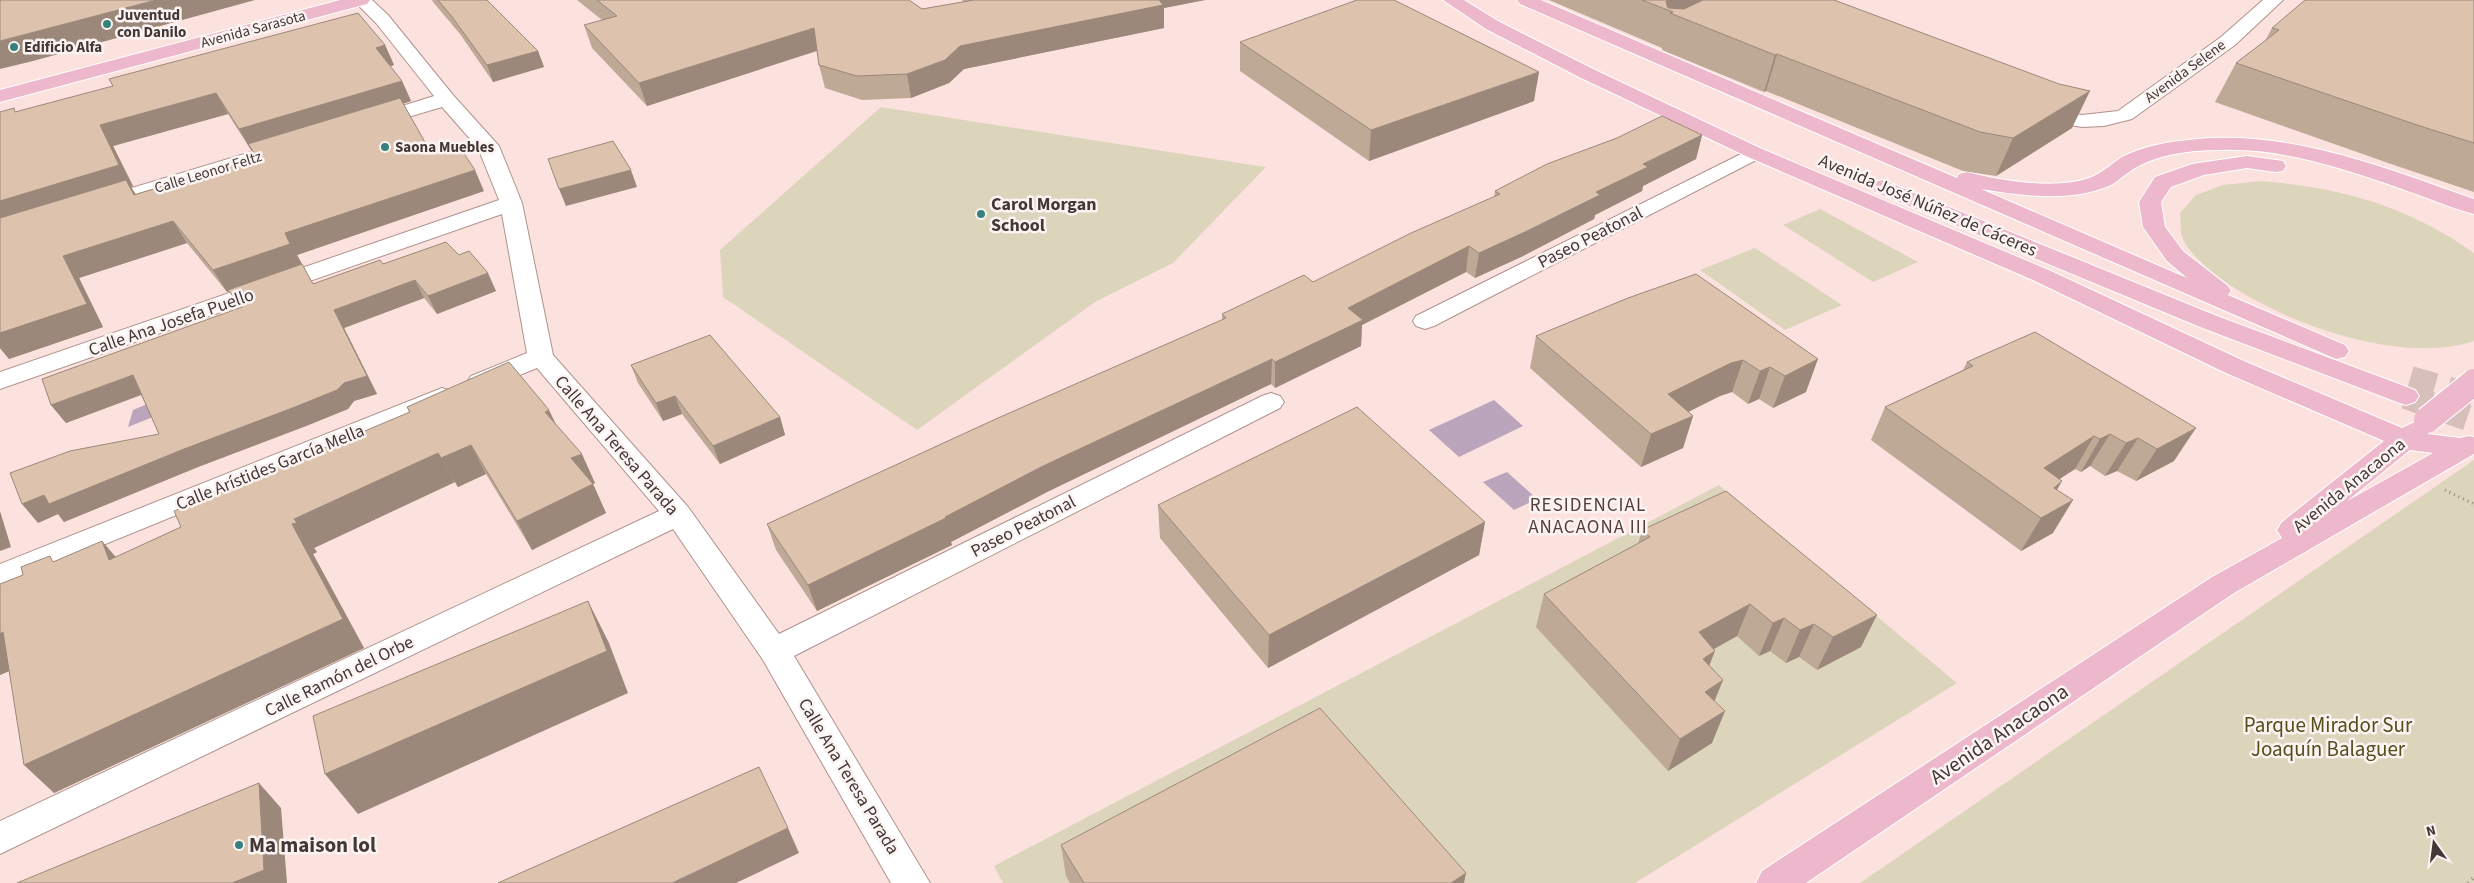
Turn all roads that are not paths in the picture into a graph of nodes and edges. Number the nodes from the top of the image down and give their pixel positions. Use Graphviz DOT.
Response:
graph roads {
  1 [pos="296,0"];
  2 [pos="1452,0"];
  3 [pos="1456,0"];
  4 [pos="1526,0"];
  5 [pos="2274,0"];
  6 [pos="367,11"];
  7 [pos="76,57"];
  8 [pos="0,96"];
  9 [pos="446,99"];
  10 [pos="2021,105"];
  11 [pos="1769,106"];
  12 [pos="351,128"];
  13 [pos="313,140"];
  14 [pos="1755,153"];
  15 [pos="512,203"];
  16 [pos="85,210"];
  17 [pos="2471,217"];
  18 [pos="1425,321"];
  19 [pos="2271,324"];
  20 [pos="541,357"];
  21 [pos="0,381"];
  22 [pos="2474,382"];
  23 [pos="1271,402"];
  24 [pos="2406,440"];
  25 [pos="2469,445"];
  26 [pos="678,514"];
  27 [pos="0,576"];
  28 [pos="2223,585"];
  29 [pos="774,651"];
  30 [pos="0,838"];
  31 [pos="911,883"];
  32 [pos="1775,883"];
  1 -- 7 [label="main road, Avenida Sarasota"];
  2 -- 14 [label="main road"];
  3 -- 19 [label="main road, Avenida José Núñez de Cáceres"];
  4 -- 11 [label="main road, Avenida José Núñez de Cáceres"];
  5 -- 10 [label="street, Avenida Selene"];
  6 -- 8 [label="main road, Avenida Sarasota"];
  6 -- 9 [label="street"];
  9 -- 12 [label="street"];
  9 -- 15 [label="street"];
  11 -- 17 [label="main road"];
  11 -- 19 [label="main road, Avenida José Núñez de Cáceres"];
  13 -- 16 [label="street, Calle Leonor Feltz"];
  14 -- 18 [label="street, Paseo Peatonal"];
  14 -- 24 [label="main road"];
  15 -- 20 [label="street"];
  15 -- 21 [label="street, Calle Ana Josefa Puello"];
  17 -- 19 [label="main road"];
  20 -- 26 [label="street, Calle Ana Teresa Parada"];
  20 -- 27 [label="street, Calle Arístides García Mella"];
  22 -- 24 [label="main road, Avenida Anacaona, bridge"];
  23 -- 29 [label="street, Paseo Peatonal"];
  24 -- 25 [label="main road"];
  24 -- 28 [label="main road, Avenida Anacaona"];
  25 -- 28 [label="main road, Avenida Anacaona"];
  26 -- 29 [label="street, Calle Ana Teresa Parada"];
  26 -- 30 [label="street, Calle Ramón del Orbe"];
  28 -- 32 [label="main road, Avenida Anacaona"];
  29 -- 31 [label="street, Calle Ana Teresa Parada"];
}
